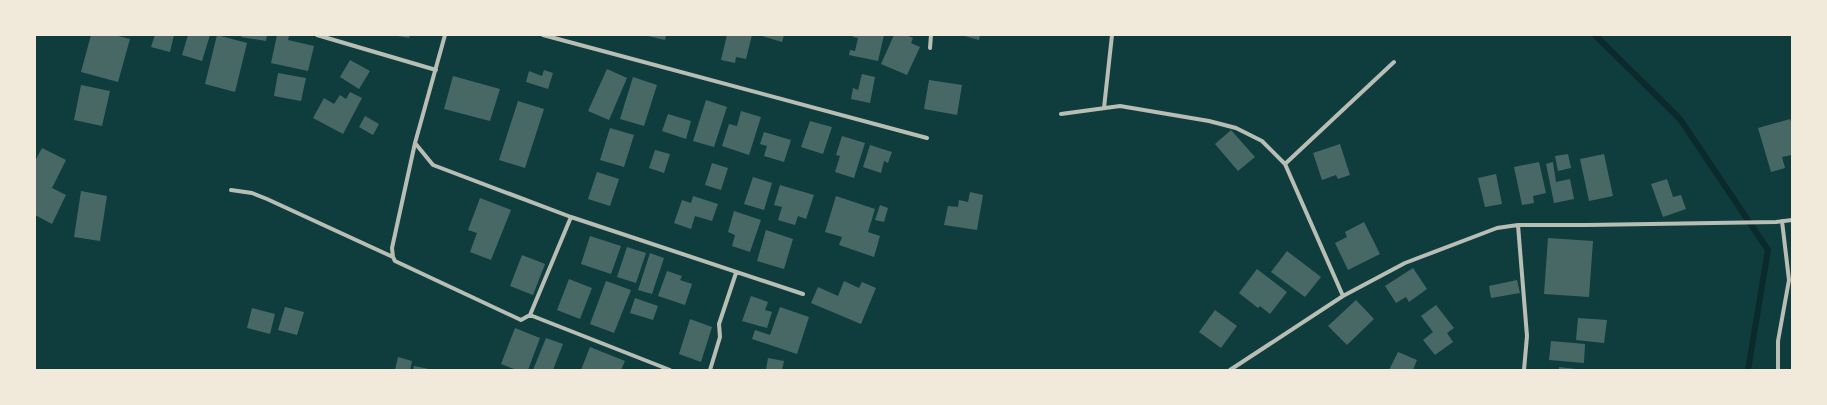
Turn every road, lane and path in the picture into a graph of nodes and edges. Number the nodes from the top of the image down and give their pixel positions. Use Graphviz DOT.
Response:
graph roads {
  1 [pos="317,35"];
  2 [pos="445,35"];
  3 [pos="543,35"];
  4 [pos="931,35"];
  5 [pos="1112,35"];
  6 [pos="930,48"];
  7 [pos="1394,62"];
  8 [pos="436,70"];
  9 [pos="1104,108"];
  10 [pos="1061,114"];
  11 [pos="927,138"];
  12 [pos="415,143"];
  13 [pos="1286,164"];
  14 [pos="231,190"];
  15 [pos="571,217"];
  16 [pos="1792,220"];
  17 [pos="1782,221"];
  18 [pos="1518,224"];
  19 [pos="393,257"];
  20 [pos="736,273"];
  21 [pos="804,294"];
  22 [pos="1343,296"];
  23 [pos="530,315"];
  24 [pos="669,370"];
  25 [pos="710,370"];
  26 [pos="1230,370"];
  27 [pos="1524,370"];
  28 [pos="1778,370"];
  1 -- 8 [label="street"];
  2 -- 8 [label="street"];
  3 -- 11 [label="street"];
  4 -- 6 [label="street"];
  5 -- 9 [label="street"];
  7 -- 13 [label="street"];
  8 -- 12 [label="street"];
  9 -- 10 [label="street"];
  9 -- 13 [label="street"];
  12 -- 15 [label="street"];
  12 -- 19 [label="street"];
  13 -- 22 [label="street"];
  14 -- 19 [label="street"];
  15 -- 20 [label="street"];
  15 -- 23 [label="street"];
  16 -- 17 [label="street"];
  17 -- 18 [label="street"];
  17 -- 28 [label="street"];
  18 -- 22 [label="street"];
  18 -- 27 [label="street"];
  19 -- 23 [label="street"];
  20 -- 21 [label="street"];
  20 -- 25 [label="street"];
  22 -- 26 [label="street"];
  23 -- 24 [label="street"];
}
